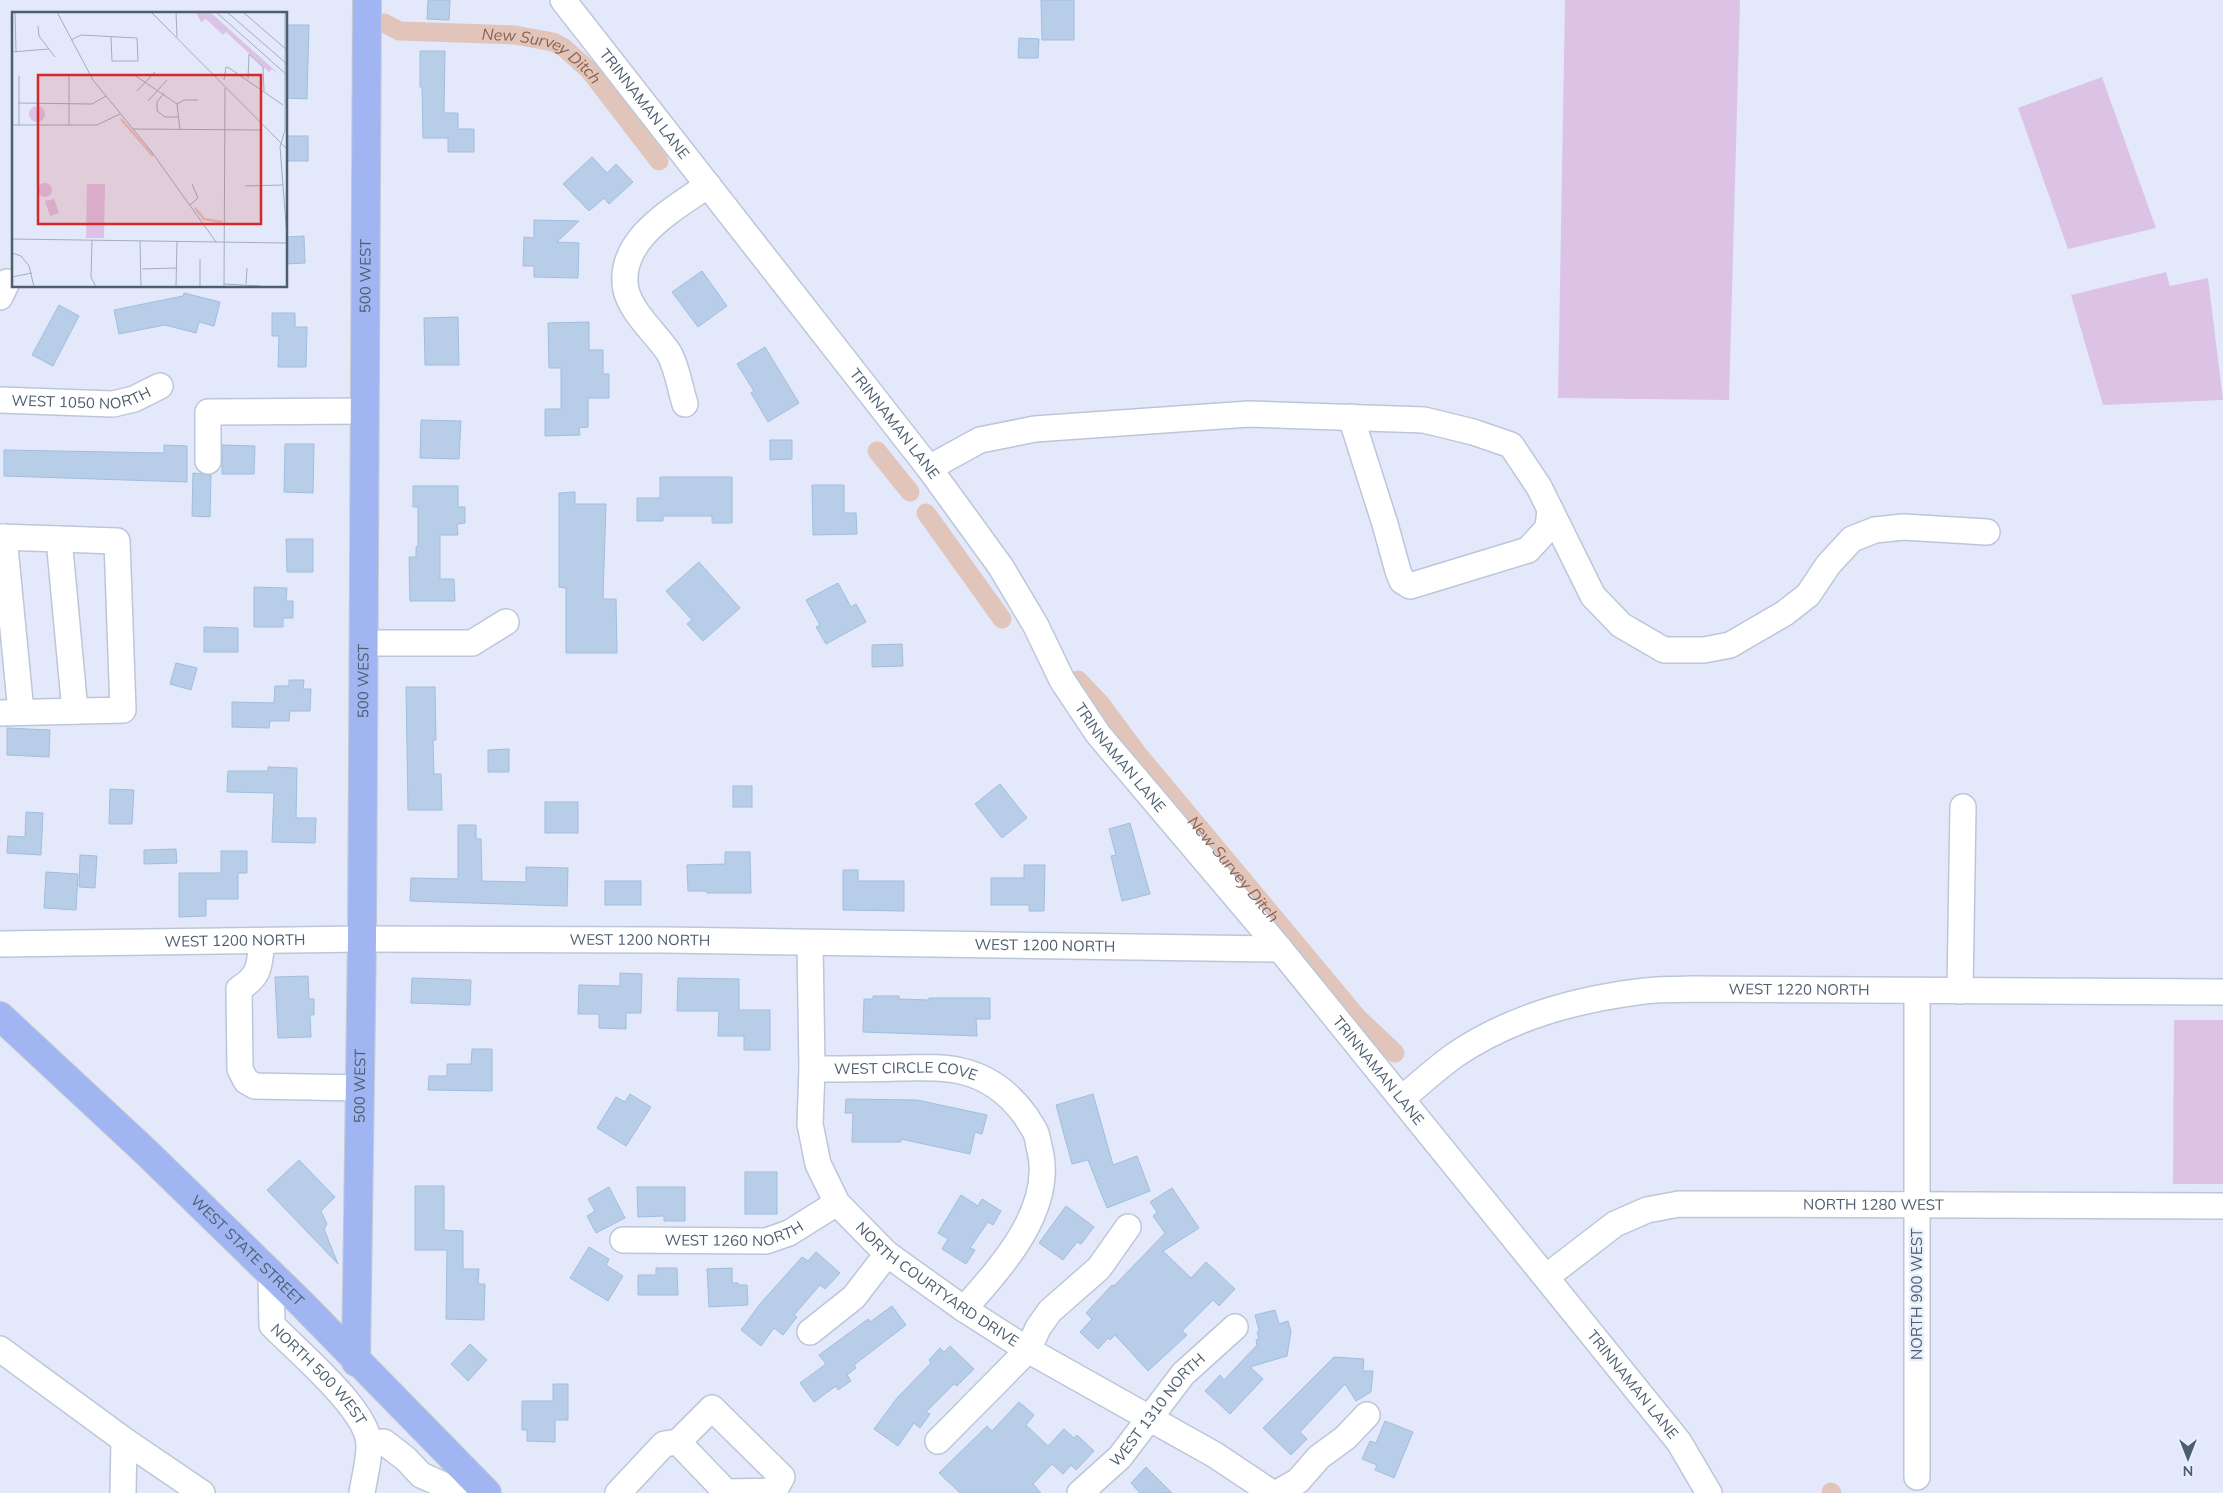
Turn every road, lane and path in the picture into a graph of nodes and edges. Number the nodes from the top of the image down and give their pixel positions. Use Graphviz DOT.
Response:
graph roads {
  1 [pos="367,0"];
  2 [pos="563,0"];
  3 [pos="708,185"];
  4 [pos="160,386"];
  5 [pos="0,400"];
  6 [pos="685,404"];
  7 [pos="365,412"];
  8 [pos="1351,417"];
  9 [pos="208,462"];
  10 [pos="929,468"];
  11 [pos="1550,509"];
  12 [pos="1987,532"];
  13 [pos="2,537"];
  14 [pos="59,539"];
  15 [pos="506,622"];
  16 [pos="364,643"];
  17 [pos="75,711"];
  18 [pos="10,712"];
  19 [pos="1963,807"];
  20 [pos="362,939"];
  21 [pos="262,941"];
  22 [pos="810,943"];
  23 [pos="0,944"];
  24 [pos="1280,949"];
  25 [pos="1917,991"];
  26 [pos="1960,991"];
  27 [pos="2223,992"];
  28 [pos="0,1016"];
  29 [pos="812,1069"];
  30 [pos="360,1088"];
  31 [pos="1403,1098"];
  32 [pos="837,1204"];
  33 [pos="1917,1206"];
  34 [pos="2223,1206"];
  35 [pos="1128,1227"];
  36 [pos="624,1240"];
  37 [pos="887,1254"];
  38 [pos="271,1274"];
  39 [pos="1546,1277"];
  40 [pos="964,1309"];
  41 [pos="1235,1327"];
  42 [pos="810,1332"];
  43 [pos="0,1349"];
  44 [pos="1028,1350"];
  45 [pos="356,1362"];
  46 [pos="1367,1415"];
  47 [pos="1150,1418"];
  48 [pos="124,1440"];
  49 [pos="938,1441"];
  50 [pos="678,1442"];
  51 [pos="369,1444"];
  52 [pos="1917,1477"];
  53 [pos="123,1493"];
  54 [pos="202,1493"];
  55 [pos="362,1493"];
  56 [pos="461,1493"];
  57 [pos="487,1493"];
  58 [pos="618,1493"];
  59 [pos="1080,1493"];
  60 [pos="1272,1493"];
  61 [pos="1277,1493"];
  62 [pos="1709,1493"];
  1 -- 7 [label="main road, 500 WEST"];
  2 -- 3 [label="street, TRINNAMAN LANE"];
  3 -- 6 [label="street"];
  3 -- 10 [label="street, TRINNAMAN LANE"];
  4 -- 5 [label="street, WEST 1050 NORTH"];
  7 -- 9 [label="street"];
  7 -- 16 [label="main road, 500 WEST"];
  8 -- 10 [label="street"];
  8 -- 11 [label="street"];
  8 -- 11 [label="street"];
  10 -- 24 [label="street, TRINNAMAN LANE"];
  11 -- 12 [label="street"];
  13 -- 14 [label="street"];
  13 -- 18 [label="street"];
  14 -- 17 [label="street"];
  14 -- 17 [label="street"];
  15 -- 16 [label="street"];
  16 -- 20 [label="main road, 500 WEST"];
  17 -- 18 [label="street"];
  19 -- 26 [label="street"];
  20 -- 21 [label="street, WEST 1200 NORTH"];
  20 -- 22 [label="street, WEST 1200 NORTH"];
  20 -- 30 [label="main road, 500 WEST"];
  21 -- 23 [label="street, WEST 1200 NORTH"];
  21 -- 30 [label="street"];
  22 -- 24 [label="street, WEST 1200 NORTH"];
  22 -- 29 [label="street, NORTH COURTYARD DRIVE"];
  24 -- 31 [label="street, TRINNAMAN LANE"];
  25 -- 26 [label="street, WEST 1220 NORTH"];
  25 -- 31 [label="street, WEST 1220 NORTH"];
  25 -- 33 [label="street, NORTH 900 WEST"];
  26 -- 27 [label="street, WEST 1220 NORTH"];
  28 -- 38 [label="main road, WEST STATE STREET"];
  29 -- 32 [label="street, NORTH COURTYARD DRIVE"];
  29 -- 40 [label="street, WEST CIRCLE COVE"];
  30 -- 45 [label="main road, 500 WEST"];
  31 -- 39 [label="street, TRINNAMAN LANE"];
  32 -- 36 [label="street, WEST 1260 NORTH"];
  32 -- 37 [label="street, NORTH COURTYARD DRIVE"];
  33 -- 34 [label="street, NORTH 1280 WEST"];
  33 -- 39 [label="street, NORTH 1280 WEST"];
  33 -- 52 [label="street, NORTH 900 WEST"];
  35 -- 44 [label="street"];
  37 -- 40 [label="street, NORTH COURTYARD DRIVE"];
  37 -- 42 [label="street"];
  38 -- 45 [label="main road, WEST STATE STREET"];
  38 -- 51 [label="street, NORTH 500 WEST"];
  39 -- 62 [label="street, TRINNAMAN LANE"];
  40 -- 44 [label="street, NORTH COURTYARD DRIVE"];
  41 -- 47 [label="street, WEST 1310 NORTH"];
  43 -- 48 [label="street"];
  44 -- 47 [label="street, NORTH COURTYARD DRIVE"];
  44 -- 49 [label="street"];
  45 -- 57 [label="main road, WEST STATE STREET"];
  46 -- 61 [label="street"];
  47 -- 59 [label="street, WEST 1310 NORTH"];
  47 -- 60 [label="street, NORTH COURTYARD DRIVE"];
  48 -- 53 [label="street"];
  48 -- 54 [label="street"];
  50 -- 58 [label="street"];
  51 -- 55 [label="street, NORTH 500 WEST"];
  51 -- 56 [label="street, NORTH 500 WEST"];
}
